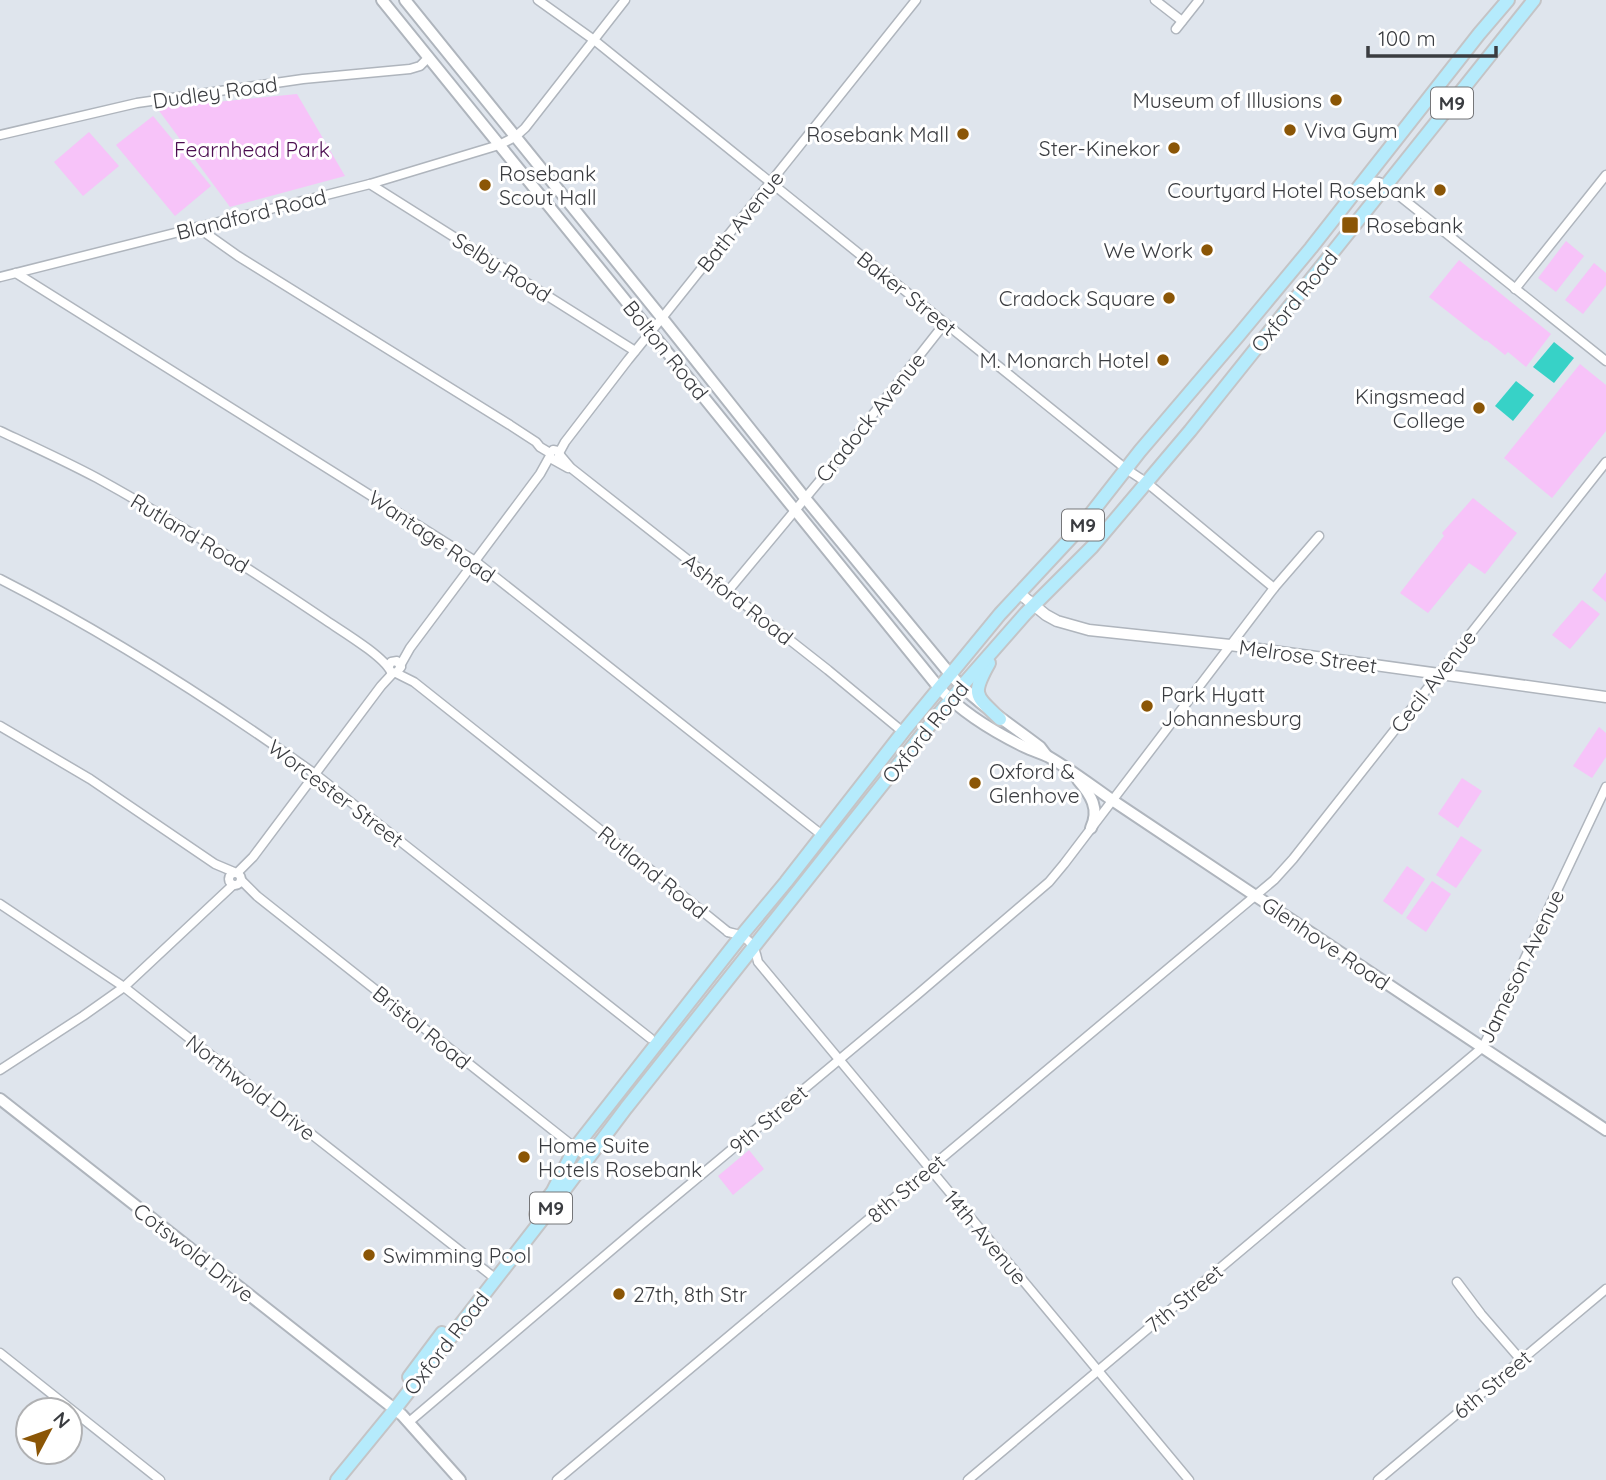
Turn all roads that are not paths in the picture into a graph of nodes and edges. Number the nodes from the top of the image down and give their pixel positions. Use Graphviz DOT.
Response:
graph roads {
  1 [pos="382,0"];
  2 [pos="405,0"];
  3 [pos="538,0"];
  4 [pos="625,0"];
  5 [pos="916,0"];
  6 [pos="1156,0"];
  7 [pos="1199,0"];
  8 [pos="1508,0"];
  9 [pos="1534,0"];
  10 [pos="1182,21"];
  11 [pos="1176,29"];
  12 [pos="594,40"];
  13 [pos="429,57"];
  14 [pos="0,135"];
  15 [pos="515,136"];
  16 [pos="499,145"];
  17 [pos="1606,175"];
  18 [pos="1364,181"];
  19 [pos="771,182"];
  20 [pos="370,184"];
  21 [pos="1387,186"];
  22 [pos="197,227"];
  23 [pos="16,273"];
  24 [pos="0,277"];
  25 [pos="1515,289"];
  26 [pos="662,318"];
  27 [pos="945,323"];
  28 [pos="651,331"];
  29 [pos="635,351"];
  30 [pos="1606,361"];
  31 [pos="0,431"];
  32 [pos="555,455"];
  33 [pos="1606,462"];
  34 [pos="1126,469"];
  35 [pos="1146,482"];
  36 [pos="806,498"];
  37 [pos="795,510"];
  38 [pos="1319,536"];
  39 [pos="475,561"];
  40 [pos="0,579"];
  41 [pos="1274,588"];
  42 [pos="728,591"];
  43 [pos="1019,593"];
  44 [pos="1033,605"];
  45 [pos="999,645"];
  46 [pos="1230,645"];
  47 [pos="395,667"];
  48 [pos="950,674"];
  49 [pos="1438,675"];
  50 [pos="961,687"];
  51 [pos="940,689"];
  52 [pos="1606,697"];
  53 [pos="951,700"];
  54 [pos="1000,719"];
  55 [pos="0,726"];
  56 [pos="903,732"];
  57 [pos="1046,755"];
  58 [pos="1068,769"];
  59 [pos="314,774"];
  60 [pos="1606,787"];
  61 [pos="1112,800"];
  62 [pos="1091,828"];
  63 [pos="822,835"];
  64 [pos="235,879"];
  65 [pos="1255,896"];
  66 [pos="0,904"];
  67 [pos="727,932"];
  68 [pos="742,935"];
  69 [pos="732,947"];
  70 [pos="755,947"];
  71 [pos="751,960"];
  72 [pos="124,987"];
  73 [pos="655,1042"];
  74 [pos="1483,1047"];
  75 [pos="674,1048"];
  76 [pos="666,1059"];
  77 [pos="838,1060"];
  78 [pos="0,1070"];
  79 [pos="0,1099"];
  80 [pos="1400,1117"];
  81 [pos="1606,1130"];
  82 [pos="575,1148"];
  83 [pos="588,1158"];
  84 [pos="929,1169"];
  85 [pos="493,1277"];
  86 [pos="1457,1282"];
  87 [pos="1606,1289"];
  88 [pos="0,1353"];
  89 [pos="1521,1360"];
  90 [pos="1098,1371"];
  91 [pos="392,1407"];
  92 [pos="409,1422"];
  93 [pos="160,1480"];
  94 [pos="327,1480"];
  95 [pos="337,1480"];
  96 [pos="460,1480"];
  97 [pos="557,1480"];
  98 [pos="968,1480"];
  99 [pos="1189,1480"];
  100 [pos="1378,1480"];
  1 -- 13 [label="main road, Bolton Road"];
  2 -- 15 [label="main road, Bolton Road"];
  3 -- 12 [label="street, Baker Street"];
  4 -- 12 [label="street, Blandford Road"];
  5 -- 19 [label="street, Bath Avenue"];
  6 -- 10 [label="street"];
  7 -- 10 [label="street"];
  8 -- 18 [label="main road, Oxford Road / M9"];
  9 -- 21 [label="main road, Oxford Road / M9"];
  10 -- 11 [label="street"];
  12 -- 15 [label="street, Blandford Road"];
  12 -- 19 [label="street, Baker Street"];
  13 -- 14 [label="street, Dudley Road"];
  13 -- 16 [label="main road, Bolton Road"];
  15 -- 16 [label="street, Blandford Road"];
  15 -- 26 [label="main road, Bolton Road"];
  16 -- 20 [label="street, Blandford Road"];
  16 -- 28 [label="main road, Bolton Road"];
  17 -- 25 [label="street"];
  18 -- 21 [label="street"];
  18 -- 34 [label="main road, Oxford Road / M9"];
  19 -- 26 [label="street, Bath Avenue"];
  19 -- 27 [label="street, Baker Street"];
  20 -- 22 [label="street, Blandford Road"];
  20 -- 29 [label="street, Selby Road"];
  21 -- 25 [label="street"];
  21 -- 35 [label="main road, Oxford Road / M9"];
  22 -- 23 [label="street, Blandford Road"];
  22 -- 32 [label="street, Ashford Road"];
  23 -- 24 [label="street, Blandford Road"];
  23 -- 39 [label="street, Wantage Road"];
  25 -- 30 [label="street"];
  26 -- 28 [label="street, Bath Avenue"];
  26 -- 36 [label="main road, Bolton Road"];
  27 -- 34 [label="street, Baker Street"];
  27 -- 36 [label="street, Cradock Avenue"];
  28 -- 29 [label="street, Bath Avenue"];
  28 -- 37 [label="main road, Bolton Road"];
  29 -- 32 [label="street, Bath Avenue"];
  31 -- 47 [label="street, Rutland Road"];
  32 -- 39 [label="street, Bath Avenue"];
  32 -- 42 [label="street, Ashford Road"];
  33 -- 49 [label="street, Cecil Avenue"];
  34 -- 35 [label="street, Baker Street"];
  34 -- 43 [label="main road, Oxford Road / M9"];
  35 -- 41 [label="street, Baker Street"];
  35 -- 44 [label="main road, Oxford Road / M9"];
  36 -- 37 [label="street, Cradock Avenue"];
  36 -- 48 [label="main road, Bolton Road"];
  37 -- 42 [label="street, Cradock Avenue"];
  37 -- 51 [label="main road, Bolton Road"];
  38 -- 41 [label="street, 9th Street"];
  39 -- 47 [label="street, Bath Avenue"];
  39 -- 63 [label="street, Wantage Road"];
  40 -- 59 [label="street, Worcester Street"];
  41 -- 46 [label="street, 9th Street"];
  42 -- 56 [label="street, Ashford Road"];
  43 -- 44 [label="street, Melrose Street"];
  43 -- 48 [label="main road, Oxford Road / M9"];
  44 -- 45 [label="main road, Oxford Road / M9"];
  44 -- 46 [label="street, Melrose Street"];
  45 -- 50 [label="main road, Oxford Road / M9"];
  45 -- 54 [label="main road"];
  46 -- 49 [label="street, Melrose Street"];
  46 -- 61 [label="street, 9th Street"];
  47 -- 59 [label="street, Bath Avenue"];
  47 -- 67 [label="street, Rutland Road"];
  48 -- 50 [label="main road, Bolton Road"];
  48 -- 51 [label="main road, Oxford Road / M9"];
  49 -- 52 [label="street, Melrose Street"];
  49 -- 65 [label="street, Cecil Avenue"];
  50 -- 53 [label="main road, Oxford Road / M9"];
  50 -- 54 [label="main road, Glenhove Road"];
  51 -- 53 [label="main road, Bolton Road"];
  51 -- 56 [label="main road, Oxford Road / M9"];
  53 -- 57 [label="main road, Glenhove Road"];
  53 -- 70 [label="main road, Oxford Road / M9"];
  54 -- 57 [label="main road, Glenhove Road"];
  55 -- 64 [label="street, Bristol Road"];
  56 -- 63 [label="main road, Oxford Road / M9"];
  57 -- 58 [label="main road, Glenhove Road"];
  58 -- 61 [label="main road, Glenhove Road"];
  58 -- 62 [label="main road"];
  59 -- 64 [label="street, Bath Avenue"];
  59 -- 73 [label="street, Worcester Street"];
  60 -- 74 [label="street, Jameson Avenue"];
  61 -- 62 [label="street, 9th Street"];
  61 -- 65 [label="main road, Glenhove Road"];
  62 -- 77 [label="street, 9th Street"];
  63 -- 68 [label="main road, Oxford Road / M9"];
  64 -- 72 [label="street, Bath Avenue"];
  64 -- 82 [label="street, Bristol Road"];
  65 -- 74 [label="main road, Glenhove Road"];
  65 -- 84 [label="street, 8th Street"];
  66 -- 72 [label="street, Northwold Drive"];
  67 -- 68 [label="street"];
  67 -- 69 [label="street"];
  68 -- 69 [label="main road, Oxford Road / M9"];
  68 -- 70 [label="street"];
  69 -- 71 [label="street, 14th Avenue"];
  69 -- 73 [label="main road, Oxford Road / M9"];
  70 -- 71 [label="main road, Oxford Road / M9"];
  71 -- 75 [label="main road, Oxford Road / M9"];
  71 -- 77 [label="street, 14th Avenue"];
  72 -- 78 [label="street, Bath Avenue"];
  72 -- 85 [label="street, Northwold Drive"];
  73 -- 75 [label="street"];
  73 -- 76 [label="street"];
  73 -- 82 [label="main road, Oxford Road / M9"];
  74 -- 80 [label="street, Jameson Avenue"];
  74 -- 81 [label="main road, Glenhove Road"];
  75 -- 76 [label="main road, Oxford Road / M9"];
  76 -- 83 [label="main road, Oxford Road / M9"];
  77 -- 84 [label="street, 14th Avenue"];
  77 -- 92 [label="street, 9th Street"];
  79 -- 91 [label="main road, Cotswold Drive"];
  80 -- 90 [label="street, 7th Street"];
  82 -- 83 [label="street, Bristol Road"];
  82 -- 85 [label="main road, Oxford Road / M9"];
  83 -- 85 [label="main road, Oxford Road / M9"];
  84 -- 90 [label="street, 14th Avenue"];
  84 -- 97 [label="street, 8th Street"];
  85 -- 91 [label="main road, Oxford Road / M9"];
  86 -- 89 [label="street"];
  87 -- 89 [label="street, 6th Street"];
  88 -- 93 [label="street"];
  89 -- 100 [label="street, 6th Street"];
  90 -- 98 [label="street, 7th Street"];
  90 -- 99 [label="street, 14th Avenue"];
  91 -- 92 [label="main road, Cotswold Drive"];
  91 -- 94 [label="main road, Oxford Road / M9"];
  91 -- 95 [label="main road, Oxford Road / M9"];
  92 -- 96 [label="main road, Cotswold Drive"];
}
